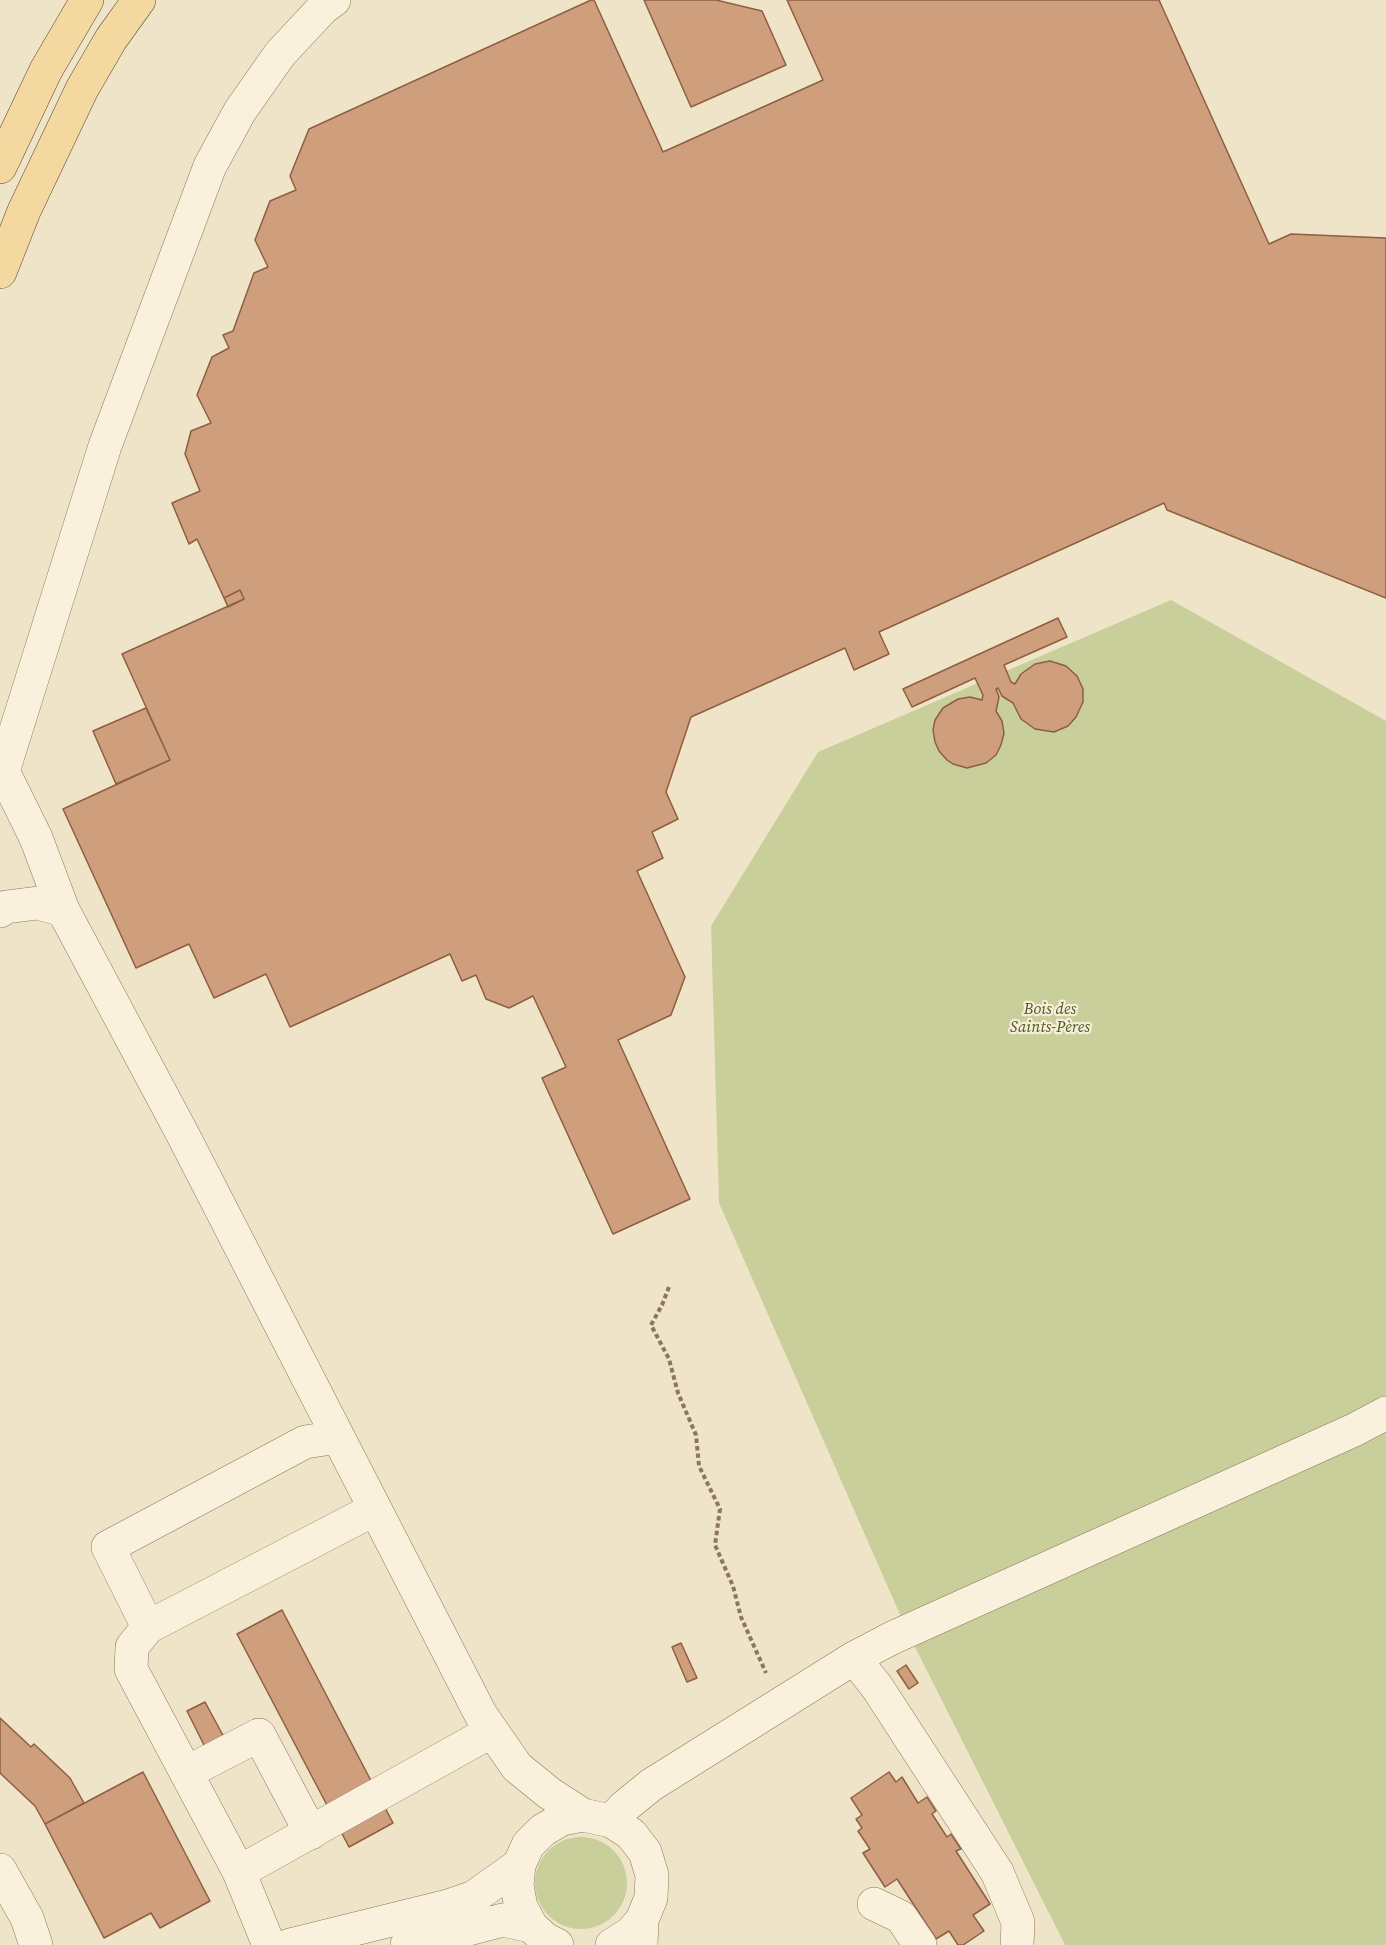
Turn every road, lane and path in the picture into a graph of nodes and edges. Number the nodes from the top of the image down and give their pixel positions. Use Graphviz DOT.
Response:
graph roads {
  1 [pos="87,0"];
  2 [pos="139,0"];
  3 [pos="334,0"];
  4 [pos="2,157"];
  5 [pos="0,272"];
  6 [pos="2,777"];
  7 [pos="63,910"];
  8 [pos="0,911"];
  9 [pos="669,1287"];
  10 [pos="1386,1413"];
  11 [pos="338,1437"];
  12 [pos="375,1509"];
  13 [pos="148,1627"];
  14 [pos="855,1658"];
  15 [pos="768,1677"];
  16 [pos="492,1731"];
  17 [pos="186,1773"];
  18 [pos="597,1818"];
  19 [pos="311,1833"];
  20 [pos="519,1865"];
  21 [pos="0,1870"];
  22 [pos="238,1872"];
  23 [pos="874,1904"];
  24 [pos="531,1926"];
  25 [pos="641,1932"];
  26 [pos="1015,1938"];
  27 [pos="36,1945"];
  28 [pos="269,1945"];
  29 [pos="290,1945"];
  30 [pos="406,1945"];
  31 [pos="557,1945"];
  32 [pos="612,1945"];
  33 [pos="920,1945"];
  1 -- 4 [label="main road"];
  2 -- 5 [label="main road"];
  3 -- 6 [label="street"];
  6 -- 7 [label="street"];
  7 -- 8 [label="street"];
  7 -- 11 [label="street"];
  9 -- 15 [label="path"];
  10 -- 14 [label="street"];
  11 -- 12 [label="street"];
  11 -- 13 [label="street"];
  12 -- 13 [label="street"];
  12 -- 16 [label="street"];
  13 -- 17 [label="street"];
  14 -- 18 [label="street"];
  14 -- 26 [label="street"];
  16 -- 18 [label="street"];
  16 -- 19 [label="street"];
  17 -- 19 [label="street"];
  17 -- 22 [label="street"];
  18 -- 20 [label="street"];
  18 -- 25 [label="street"];
  19 -- 22 [label="street"];
  20 -- 24 [label="street"];
  20 -- 29 [label="street"];
  21 -- 27 [label="street"];
  22 -- 28 [label="street"];
  23 -- 33 [label="street"];
  24 -- 30 [label="street"];
  24 -- 31 [label="street"];
  25 -- 32 [label="street"];
}
